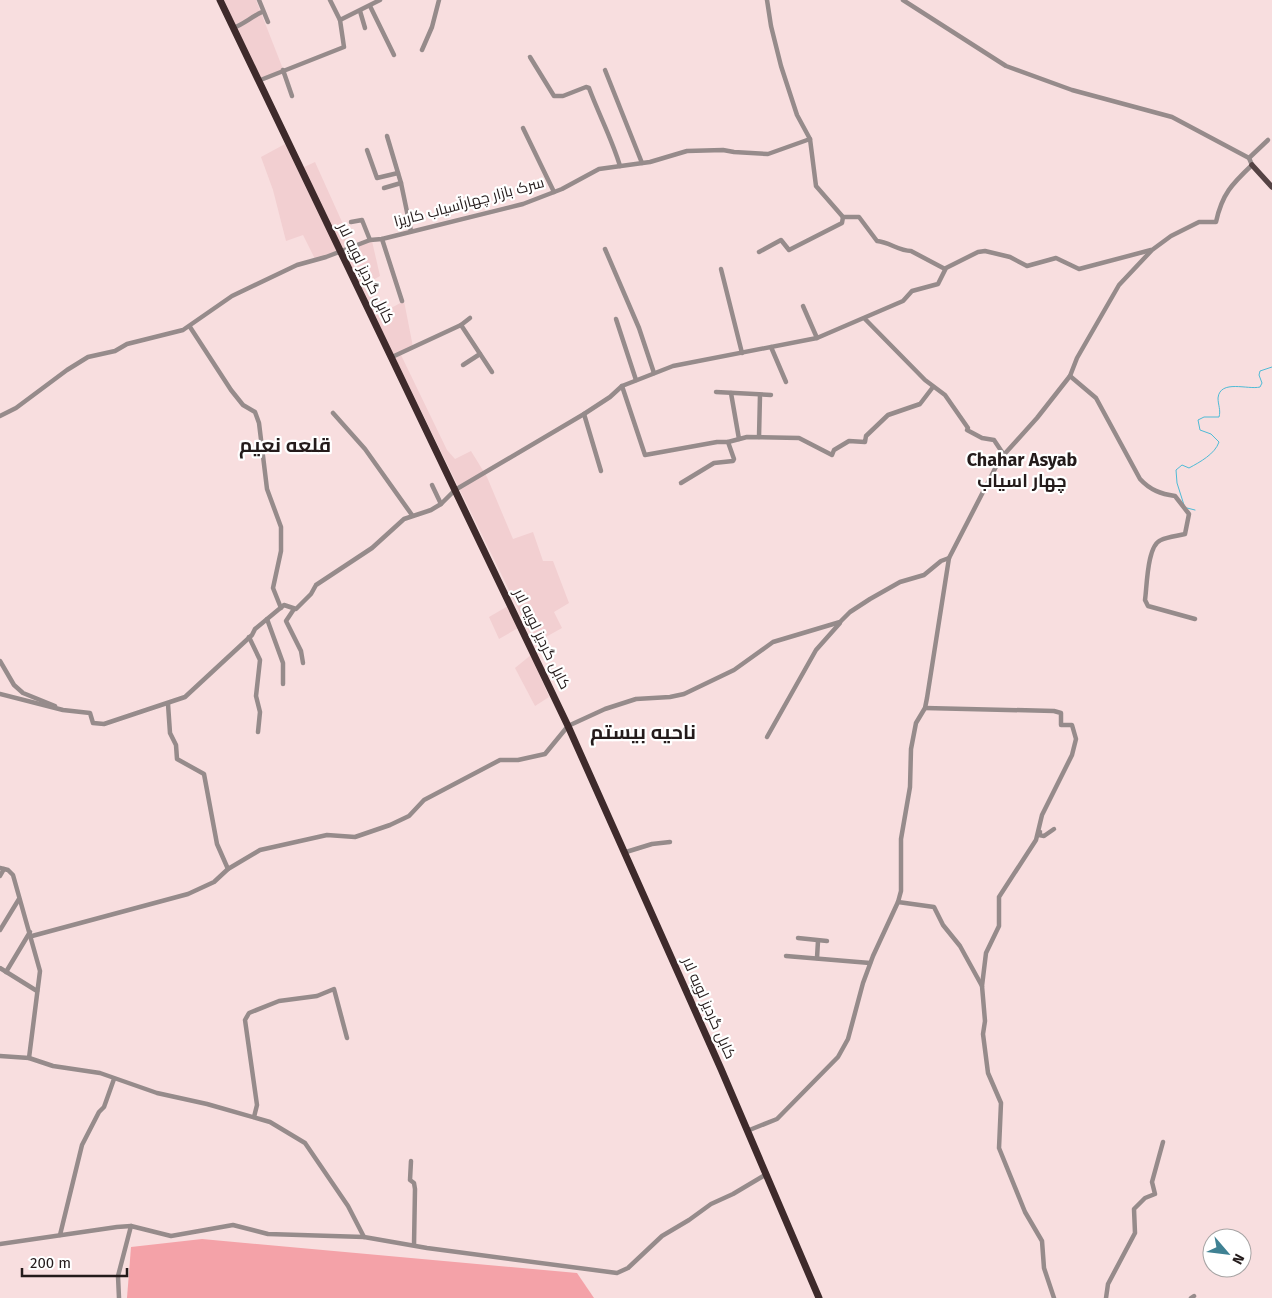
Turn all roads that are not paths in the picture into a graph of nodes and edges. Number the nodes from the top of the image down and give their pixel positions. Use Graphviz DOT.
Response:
graph roads {
  1 [pos="220,0"];
  2 [pos="259,0"];
  3 [pos="330,0"];
  4 [pos="380,0"];
  5 [pos="439,0"];
  6 [pos="768,0"];
  7 [pos="903,0"];
  8 [pos="370,6"];
  9 [pos="360,11"];
  10 [pos="262,12"];
  11 [pos="340,20"];
  12 [pos="268,22"];
  13 [pos="233,28"];
  14 [pos="366,28"];
  15 [pos="422,50"];
  16 [pos="394,56"];
  17 [pos="530,57"];
  18 [pos="282,70"];
  19 [pos="605,70"];
  20 [pos="258,81"];
  21 [pos="292,96"];
  22 [pos="523,128"];
  23 [pos="387,136"];
  24 [pos="810,140"];
  25 [pos="1268,140"];
  26 [pos="367,150"];
  27 [pos="1249,158"];
  28 [pos="642,163"];
  29 [pos="1252,165"];
  30 [pos="620,166"];
  31 [pos="398,173"];
  32 [pos="401,183"];
  33 [pos="1272,187"];
  34 [pos="384,188"];
  35 [pos="554,192"];
  36 [pos="843,217"];
  37 [pos="351,222"];
  38 [pos="411,231"];
  39 [pos="382,239"];
  40 [pos="370,240"];
  41 [pos="605,249"];
  42 [pos="1152,250"];
  43 [pos="339,251"];
  44 [pos="759,252"];
  45 [pos="722,269"];
  46 [pos="945,269"];
  47 [pos="402,301"];
  48 [pos="803,306"];
  49 [pos="470,318"];
  50 [pos="616,319"];
  51 [pos="865,319"];
  52 [pos="461,325"];
  53 [pos="190,327"];
  54 [pos="817,338"];
  55 [pos="770,347"];
  56 [pos="742,353"];
  57 [pos="480,354"];
  58 [pos="392,357"];
  59 [pos="464,365"];
  60 [pos="492,372"];
  61 [pos="654,373"];
  62 [pos="1070,376"];
  63 [pos="636,380"];
  64 [pos="786,382"];
  65 [pos="622,386"];
  66 [pos="933,387"];
  67 [pos="716,392"];
  68 [pos="731,393"];
  69 [pos="760,395"];
  70 [pos="771,395"];
  71 [pos="332,413"];
  72 [pos="584,414"];
  73 [pos="0,416"];
  74 [pos="759,437"];
  75 [pos="739,439"];
  76 [pos="728,442"];
  77 [pos="1004,454"];
  78 [pos="601,471"];
  79 [pos="681,483"];
  80 [pos="432,485"];
  81 [pos="455,490"];
  82 [pos="441,504"];
  83 [pos="412,515"];
  84 [pos="949,558"];
  85 [pos="281,608"];
  86 [pos="294,609"];
  87 [pos="266,619"];
  88 [pos="1195,619"];
  89 [pos="840,622"];
  90 [pos="249,637"];
  91 [pos="0,661"];
  92 [pos="303,664"];
  93 [pos="283,684"];
  94 [pos="0,694"];
  95 [pos="168,704"];
  96 [pos="925,708"];
  97 [pos="63,710"];
  98 [pos="568,726"];
  99 [pos="258,732"];
  100 [pos="767,737"];
  101 [pos="1054,829"];
  102 [pos="1040,830"];
  103 [pos="670,842"];
  104 [pos="626,852"];
  105 [pos="2,869"];
  106 [pos="228,869"];
  107 [pos="0,876"];
  108 [pos="19,899"];
  109 [pos="898,902"];
  110 [pos="0,930"];
  111 [pos="31,934"];
  112 [pos="798,938"];
  113 [pos="818,941"];
  114 [pos="827,941"];
  115 [pos="786,956"];
  116 [pos="817,958"];
  117 [pos="870,963"];
  118 [pos="0,968"];
  119 [pos="6,972"];
  120 [pos="982,986"];
  121 [pos="37,991"];
  122 [pos="348,1038"];
  123 [pos="0,1056"];
  124 [pos="29,1058"];
  125 [pos="114,1079"];
  126 [pos="254,1117"];
  127 [pos="746,1132"];
  128 [pos="1163,1142"];
  129 [pos="411,1162"];
  130 [pos="765,1175"];
  131 [pos="131,1226"];
  132 [pos="60,1235"];
  133 [pos="364,1237"];
  134 [pos="0,1244"];
  135 [pos="414,1245"];
  136 [pos="120,1298"];
  137 [pos="819,1298"];
  138 [pos="1054,1298"];
  139 [pos="1106,1298"];
  1 -- 13 [label="highway, کابل گردیز لویه لار"];
  2 -- 10 [label="street"];
  3 -- 11 [label="street"];
  4 -- 8 [label="street"];
  5 -- 15 [label="street"];
  6 -- 24 [label="street"];
  7 -- 27 [label="street"];
  8 -- 9 [label="street"];
  8 -- 16 [label="street"];
  9 -- 11 [label="street"];
  9 -- 14 [label="street"];
  10 -- 12 [label="street"];
  10 -- 13 [label="street"];
  11 -- 18 [label="street"];
  13 -- 20 [label="highway, کابل گردیز لویه لار"];
  17 -- 30 [label="street"];
  18 -- 20 [label="street"];
  18 -- 21 [label="street"];
  19 -- 28 [label="street"];
  20 -- 43 [label="highway, کابل گردیز لویه لار"];
  22 -- 35 [label="street"];
  23 -- 31 [label="street"];
  24 -- 28 [label="street, سرک بازار چهارآسیاب کاریزا"];
  24 -- 36 [label="street"];
  25 -- 27 [label="street"];
  26 -- 31 [label="street"];
  27 -- 29 [label="street"];
  28 -- 30 [label="street, سرک بازار چهارآسیاب کاریزا"];
  29 -- 33 [label="main road"];
  29 -- 42 [label="street"];
  30 -- 35 [label="street, سرک بازار چهارآسیاب کاریزا"];
  31 -- 32 [label="street"];
  32 -- 34 [label="street"];
  32 -- 38 [label="street"];
  35 -- 38 [label="street, سرک بازار چهارآسیاب کاریزا"];
  36 -- 44 [label="street"];
  36 -- 46 [label="street"];
  37 -- 40 [label="street"];
  38 -- 39 [label="street, سرک بازار چهارآسیاب کاریزا"];
  39 -- 40 [label="street, سرک بازار چهارآسیاب کاریزا"];
  39 -- 47 [label="street"];
  40 -- 43 [label="street, سرک بازار چهارآسیاب کاریزا"];
  41 -- 61 [label="street"];
  42 -- 46 [label="street"];
  42 -- 62 [label="street"];
  43 -- 53 [label="street, سرک بازار چهارآسیاب کاریزا"];
  43 -- 58 [label="highway, کابل گردیز لویه لار"];
  45 -- 56 [label="street"];
  46 -- 51 [label="street"];
  48 -- 54 [label="street"];
  49 -- 52 [label="street"];
  50 -- 63 [label="street"];
  51 -- 54 [label="street"];
  51 -- 66 [label="street"];
  52 -- 57 [label="street"];
  52 -- 58 [label="street"];
  53 -- 73 [label="street, سرک بازار چهارآسیاب کاریزا"];
  53 -- 85 [label="street"];
  54 -- 55 [label="street"];
  55 -- 56 [label="street"];
  55 -- 64 [label="street"];
  56 -- 61 [label="street"];
  57 -- 59 [label="street"];
  57 -- 60 [label="street"];
  58 -- 81 [label="highway, کابل گردیز لویه لار"];
  61 -- 63 [label="street"];
  62 -- 77 [label="street"];
  62 -- 88 [label="street"];
  63 -- 65 [label="street"];
  65 -- 72 [label="street"];
  65 -- 76 [label="street"];
  66 -- 74 [label="street"];
  66 -- 77 [label="street"];
  67 -- 68 [label="street"];
  68 -- 69 [label="street"];
  68 -- 75 [label="street"];
  69 -- 70 [label="street"];
  69 -- 74 [label="street"];
  71 -- 83 [label="street"];
  72 -- 78 [label="street"];
  72 -- 81 [label="street"];
  74 -- 75 [label="street"];
  75 -- 76 [label="street"];
  76 -- 79 [label="street"];
  77 -- 84 [label="street"];
  80 -- 82 [label="street"];
  81 -- 82 [label="street"];
  81 -- 98 [label="highway, کابل گردیز لویه لار"];
  82 -- 83 [label="street"];
  83 -- 86 [label="street"];
  84 -- 89 [label="street"];
  84 -- 96 [label="street"];
  85 -- 86 [label="street"];
  85 -- 87 [label="street"];
  86 -- 92 [label="street"];
  87 -- 90 [label="street"];
  87 -- 93 [label="street"];
  89 -- 98 [label="street"];
  89 -- 100 [label="street"];
  90 -- 95 [label="street"];
  90 -- 99 [label="street"];
  91 -- 97 [label="street"];
  94 -- 97 [label="street"];
  95 -- 97 [label="street"];
  95 -- 106 [label="street"];
  96 -- 102 [label="street"];
  96 -- 109 [label="street"];
  98 -- 104 [label="highway, کابل گردیز لویه لار"];
  98 -- 106 [label="street"];
  101 -- 102 [label="street"];
  102 -- 120 [label="street"];
  103 -- 104 [label="street"];
  104 -- 127 [label="highway, کابل گردیز لویه لار"];
  105 -- 107 [label="street"];
  105 -- 108 [label="street"];
  106 -- 111 [label="street"];
  108 -- 110 [label="street"];
  108 -- 111 [label="street"];
  109 -- 117 [label="street"];
  109 -- 120 [label="street"];
  111 -- 119 [label="street"];
  111 -- 121 [label="street"];
  112 -- 113 [label="street"];
  113 -- 114 [label="street"];
  113 -- 116 [label="street"];
  115 -- 116 [label="street"];
  116 -- 117 [label="street"];
  117 -- 127 [label="street"];
  118 -- 119 [label="street"];
  119 -- 121 [label="street"];
  120 -- 138 [label="street"];
  121 -- 124 [label="street"];
  122 -- 126 [label="street"];
  123 -- 124 [label="street"];
  124 -- 125 [label="street"];
  125 -- 126 [label="street"];
  125 -- 132 [label="street"];
  126 -- 133 [label="street"];
  127 -- 130 [label="highway, کابل گردیز لویه لار"];
  128 -- 139 [label="street"];
  129 -- 135 [label="street"];
  130 -- 135 [label="street"];
  130 -- 137 [label="highway, کابل گردیز لویه لار"];
  131 -- 132 [label="street"];
  131 -- 133 [label="street"];
  131 -- 136 [label="street"];
  132 -- 134 [label="street"];
  133 -- 135 [label="street"];
}
